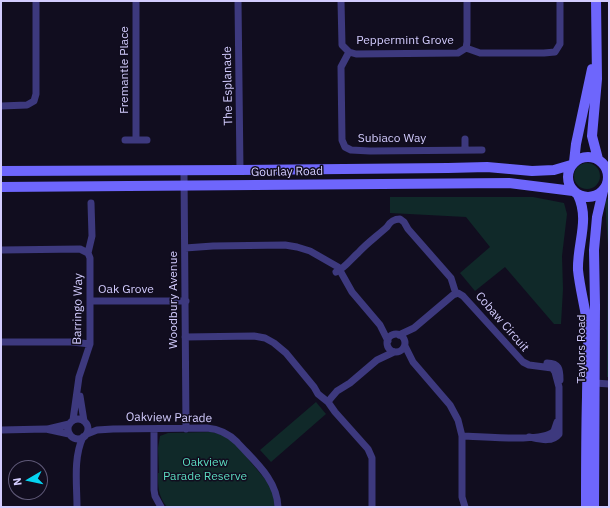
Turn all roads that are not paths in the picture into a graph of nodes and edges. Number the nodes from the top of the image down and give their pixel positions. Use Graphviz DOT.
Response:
graph roads {
  1 [pos="36,1"];
  2 [pos="136,1"];
  3 [pos="238,1"];
  4 [pos="341,1"];
  5 [pos="467,1"];
  6 [pos="560,1"];
  7 [pos="596,1"];
  8 [pos="596,41"];
  9 [pos="466,48"];
  10 [pos="349,52"];
  11 [pos="1,106"];
  12 [pos="465,139"];
  13 [pos="125,140"];
  14 [pos="136,140"];
  15 [pos="147,140"];
  16 [pos="465,150"];
  17 [pos="482,150"];
  18 [pos="602,160"];
  19 [pos="573,163"];
  20 [pos="240,170"];
  21 [pos="1,171"];
  22 [pos="184,171"];
  23 [pos="184,186"];
  24 [pos="1,187"];
  25 [pos="606,187"];
  26 [pos="575,193"];
  27 [pos="91,203"];
  28 [pos="185,246"];
  29 [pos="1,250"];
  30 [pos="88,253"];
  31 [pos="338,270"];
  32 [pos="456,294"];
  33 [pos="186,301"];
  34 [pos="90,302"];
  35 [pos="380,325"];
  36 [pos="414,328"];
  37 [pos="397,335"];
  38 [pos="185,337"];
  39 [pos="1,342"];
  40 [pos="388,343"];
  41 [pos="90,344"];
  42 [pos="405,345"];
  43 [pos="395,352"];
  44 [pos="377,360"];
  45 [pos="413,362"];
  46 [pos="595,383"];
  47 [pos="609,384"];
  48 [pos="78,388"];
  49 [pos="331,400"];
  50 [pos="71,422"];
  51 [pos="85,422"];
  52 [pos="154,428"];
  53 [pos="46,429"];
  54 [pos="113,429"];
  55 [pos="186,429"];
  56 [pos="1,430"];
  57 [pos="70,435"];
  58 [pos="85,436"];
  59 [pos="462,438"];
  60 [pos="77,463"];
  61 [pos="462,497"];
  62 [pos="77,507"];
  63 [pos="161,507"];
  64 [pos="278,507"];
  65 [pos="372,507"];
  66 [pos="460,507"];
  67 [pos="465,507"];
  68 [pos="586,507"];
  69 [pos="594,507"];
  1 -- 11 [label="street"];
  2 -- 14 [label="street, Fremantle Place"];
  3 -- 20 [label="street, The Esplanade"];
  4 -- 10 [label="street, Peppermint Grove"];
  5 -- 9 [label="street, Peppermint Grove"];
  6 -- 9 [label="street"];
  7 -- 8 [label="main road"];
  8 -- 18 [label="main road"];
  8 -- 19 [label="main road"];
  9 -- 10 [label="street, Peppermint Grove"];
  10 -- 16 [label="street, Subiaco Way"];
  12 -- 16 [label="street"];
  13 -- 14 [label="street"];
  14 -- 15 [label="street"];
  16 -- 17 [label="street, Subiaco Way"];
  18 -- 19 [label="main road"];
  18 -- 25 [label="main road"];
  19 -- 20 [label="main road, Gourlay Road"];
  19 -- 26 [label="main road"];
  20 -- 22 [label="main road, Gourlay Road"];
  21 -- 22 [label="main road, Gourlay Road"];
  22 -- 23 [label="street, Woodbury Avenue"];
  23 -- 24 [label="main road, Gourlay Road"];
  23 -- 26 [label="main road, Gourlay Road"];
  23 -- 28 [label="street, Woodbury Avenue"];
  25 -- 26 [label="main road"];
  25 -- 46 [label="main road, Taylors Road"];
  26 -- 68 [label="main road, Taylors Road"];
  27 -- 30 [label="street, Barringo Way"];
  28 -- 31 [label="street"];
  28 -- 33 [label="street, Woodbury Avenue"];
  29 -- 30 [label="street"];
  30 -- 34 [label="street, Barringo Way"];
  31 -- 32 [label="street"];
  31 -- 35 [label="street"];
  32 -- 36 [label="street, Cobaw Circuit"];
  32 -- 59 [label="street, Cobaw Circuit"];
  33 -- 34 [label="street, Oak Grove"];
  33 -- 38 [label="street, Woodbury Avenue"];
  34 -- 41 [label="street, Barringo Way"];
  35 -- 37 [label="street"];
  35 -- 40 [label="street"];
  36 -- 37 [label="street, Cobaw Circuit"];
  36 -- 42 [label="street, Cobaw Circuit"];
  37 -- 40 [label="street"];
  37 -- 42 [label="street"];
  38 -- 49 [label="street"];
  38 -- 55 [label="street, Woodbury Avenue"];
  39 -- 41 [label="street"];
  40 -- 43 [label="street"];
  40 -- 44 [label="street"];
  41 -- 48 [label="street, Barringo Way"];
  42 -- 43 [label="street"];
  42 -- 45 [label="street"];
  43 -- 44 [label="street"];
  43 -- 45 [label="street"];
  44 -- 49 [label="street"];
  45 -- 59 [label="street"];
  46 -- 47 [label="street"];
  46 -- 69 [label="main road, Taylors Road"];
  48 -- 50 [label="street, Barringo Way"];
  48 -- 51 [label="street, Barringo Way"];
  49 -- 65 [label="street"];
  50 -- 51 [label="street"];
  50 -- 53 [label="street"];
  50 -- 57 [label="street"];
  51 -- 54 [label="street, Oakview Parade"];
  51 -- 58 [label="street"];
  52 -- 54 [label="street, Oakview Parade"];
  52 -- 55 [label="street, Oakview Parade"];
  52 -- 63 [label="street"];
  53 -- 56 [label="street"];
  53 -- 57 [label="street"];
  54 -- 58 [label="street, Oakview Parade"];
  55 -- 64 [label="street, Oakview Parade"];
  57 -- 58 [label="street"];
  57 -- 60 [label="street"];
  58 -- 60 [label="street"];
  59 -- 61 [label="street"];
  60 -- 62 [label="street"];
  61 -- 66 [label="street"];
  61 -- 67 [label="street"];
}
